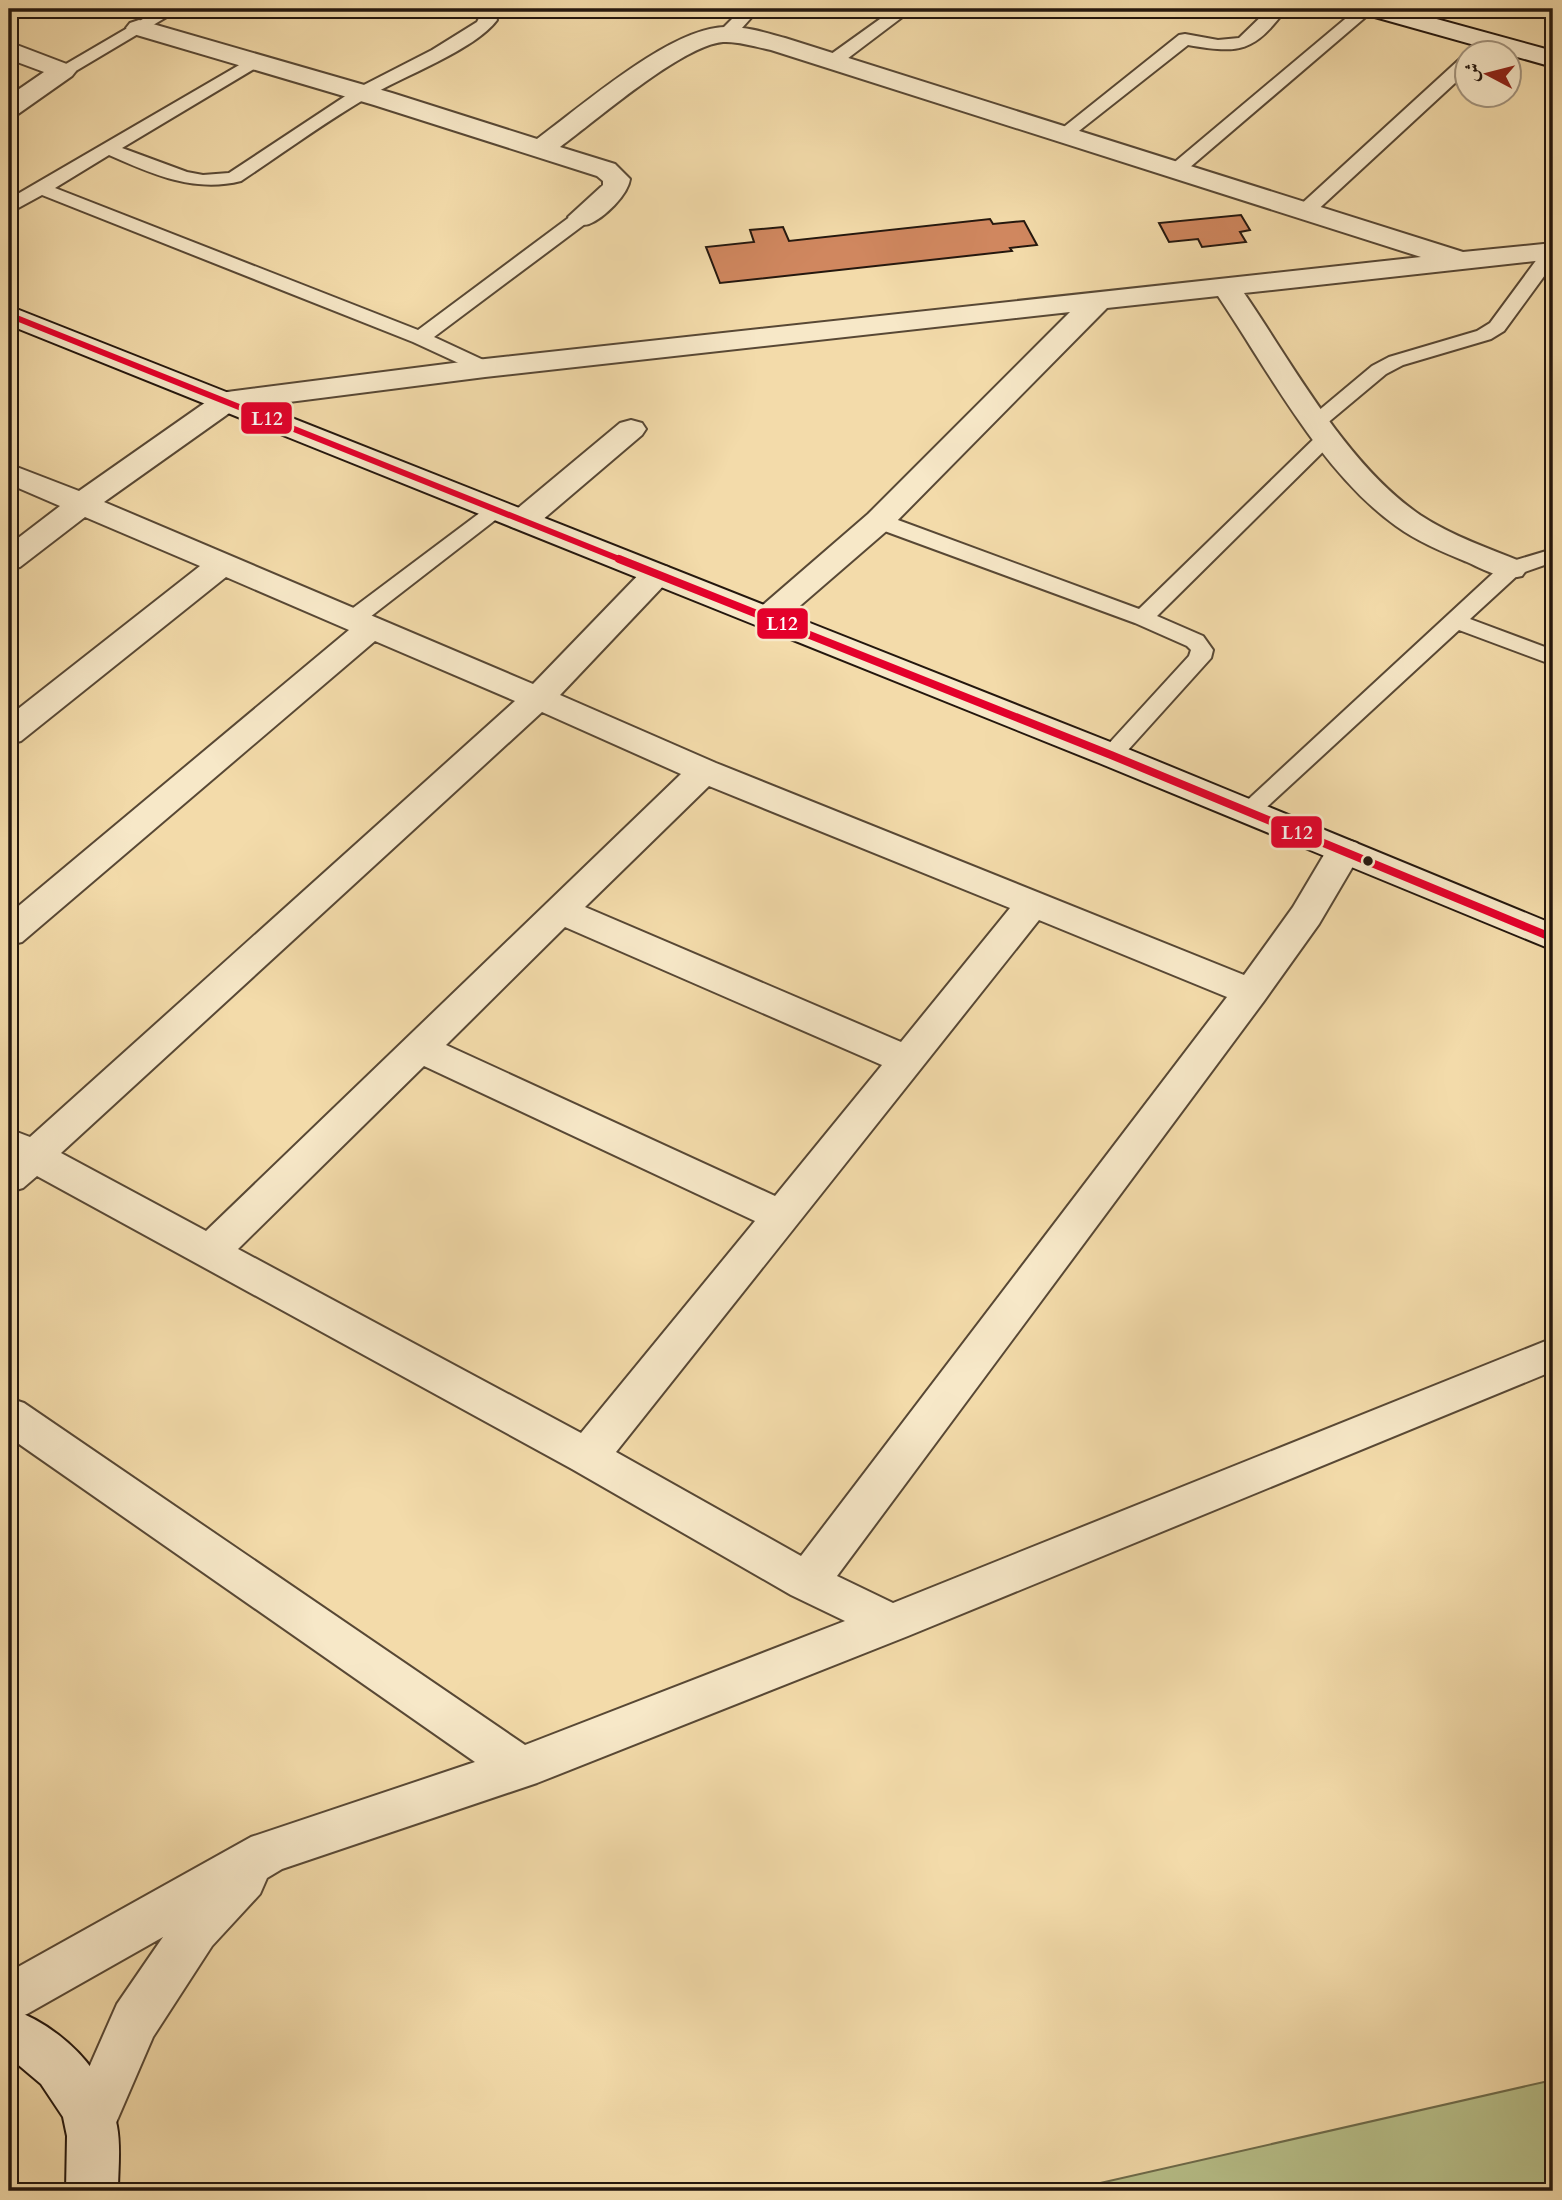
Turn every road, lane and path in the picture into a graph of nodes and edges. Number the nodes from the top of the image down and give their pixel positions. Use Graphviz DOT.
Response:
graph roads {
  1 [pos="172,9"];
  2 [pos="482,9"];
  3 [pos="751,9"];
  4 [pos="905,9"];
  5 [pos="1278,9"];
  6 [pos="1367,9"];
  7 [pos="1373,9"];
  8 [pos="139,29"];
  9 [pos="727,34"];
  10 [pos="1456,38"];
  11 [pos="9,50"];
  12 [pos="1524,54"];
  13 [pos="1553,59"];
  14 [pos="833,61"];
  15 [pos="253,62"];
  16 [pos="63,71"];
  17 [pos="1454,74"];
  18 [pos="362,93"];
  19 [pos="9,108"];
  20 [pos="1064,134"];
  21 [pos="542,148"];
  22 [pos="109,149"];
  23 [pos="1176,170"];
  24 [pos="42,189"];
  25 [pos="9,207"];
  26 [pos="1305,211"];
  27 [pos="582,217"];
  28 [pos="1553,251"];
  29 [pos="1465,262"];
  30 [pos="1227,289"];
  31 [pos="1098,301"];
  32 [pos="9,315"];
  33 [pos="420,338"];
  34 [pos="485,368"];
  35 [pos="227,401"];
  36 [pos="1324,428"];
  37 [pos="631,429"];
  38 [pos="9,473"];
  39 [pos="80,505"];
  40 [pos="509,515"];
  41 [pos="879,521"];
  42 [pos="1553,555"];
  43 [pos="9,560"];
  44 [pos="222,564"];
  45 [pos="1511,569"];
  46 [pos="657,574"];
  47 [pos="768,617"];
  48 [pos="1143,618"];
  49 [pos="1454,620"];
  50 [pos="363,623"];
  51 [pos="1553,658"];
  52 [pos="538,698"];
  53 [pos="9,733"];
  54 [pos="1111,755"];
  55 [pos="704,771"];
  56 [pos="1248,812"];
  57 [pos="1344,851"];
  58 [pos="1031,905"];
  59 [pos="561,911"];
  60 [pos="9,933"];
  61 [pos="1553,938"];
  62 [pos="1251,992"];
  63 [pos="419,1048"];
  64 [pos="907,1060"];
  65 [pos="17,1159"];
  66 [pos="781,1216"];
  67 [pos="210,1252"];
  68 [pos="1553,1353"];
  69 [pos="9,1415"];
  70 [pos="587,1457"];
  71 [pos="807,1582"];
  72 [pos="892,1623"];
  73 [pos="520,1768"];
  74 [pos="268,1852"];
  75 [pos="9,1998"];
  76 [pos="9,2031"];
  77 [pos="90,2122"];
  78 [pos="92,2191"];
  1 -- 8 [label="lane"];
  2 -- 18 [label="lane"];
  3 -- 9 [label="lane"];
  4 -- 14 [label="lane"];
  5 -- 20 [label="lane"];
  6 -- 23 [label="lane"];
  7 -- 10 [label="street"];
  8 -- 15 [label="street"];
  8 -- 16 [label="lane"];
  9 -- 14 [label="street"];
  9 -- 21 [label="street"];
  11 -- 16 [label="street"];
  12 -- 13 [label="street"];
  14 -- 20 [label="street"];
  15 -- 18 [label="street"];
  15 -- 22 [label="lane"];
  16 -- 19 [label="street"];
  17 -- 26 [label="lane"];
  18 -- 21 [label="street"];
  18 -- 22 [label="lane"];
  20 -- 23 [label="street"];
  21 -- 27 [label="street"];
  22 -- 24 [label="lane"];
  23 -- 26 [label="street"];
  24 -- 25 [label="lane"];
  24 -- 33 [label="lane"];
  26 -- 29 [label="street"];
  27 -- 33 [label="lane"];
  28 -- 29 [label="street"];
  28 -- 36 [label="lane"];
  29 -- 30 [label="street"];
  30 -- 31 [label="street"];
  30 -- 36 [label="street"];
  31 -- 34 [label="street"];
  31 -- 41 [label="street"];
  32 -- 35 [label="street"];
  33 -- 34 [label="lane"];
  34 -- 35 [label="street"];
  35 -- 39 [label="street"];
  35 -- 40 [label="street"];
  36 -- 45 [label="street"];
  36 -- 48 [label="lane"];
  37 -- 40 [label="street"];
  38 -- 39 [label="street"];
  39 -- 43 [label="street"];
  39 -- 44 [label="street"];
  40 -- 46 [label="street"];
  40 -- 50 [label="lane"];
  41 -- 47 [label="street"];
  41 -- 48 [label="lane"];
  42 -- 45 [label="lane"];
  44 -- 50 [label="street"];
  44 -- 53 [label="street"];
  45 -- 49 [label="lane"];
  46 -- 47 [label="street"];
  46 -- 52 [label="street"];
  47 -- 54 [label="street"];
  48 -- 54 [label="lane"];
  49 -- 51 [label="lane"];
  49 -- 56 [label="lane"];
  50 -- 52 [label="street"];
  50 -- 60 [label="street"];
  52 -- 55 [label="street"];
  52 -- 65 [label="street"];
  54 -- 56 [label="street"];
  55 -- 58 [label="street"];
  55 -- 59 [label="street"];
  56 -- 57 [label="street"];
  57 -- 61 [label="street"];
  57 -- 62 [label="street"];
  58 -- 62 [label="street"];
  58 -- 64 [label="street"];
  59 -- 63 [label="street"];
  59 -- 64 [label="street"];
  62 -- 71 [label="street"];
  63 -- 66 [label="street"];
  63 -- 67 [label="street"];
  64 -- 66 [label="street"];
  65 -- 67 [label="street"];
  66 -- 70 [label="street"];
  67 -- 70 [label="street"];
  68 -- 72 [label="street"];
  69 -- 73 [label="street"];
  70 -- 71 [label="street"];
  71 -- 72 [label="street"];
  72 -- 73 [label="street"];
  73 -- 74 [label="street"];
  74 -- 75 [label="street"];
  74 -- 77 [label="street"];
  76 -- 77 [label="street"];
  77 -- 78 [label="street"];
}
